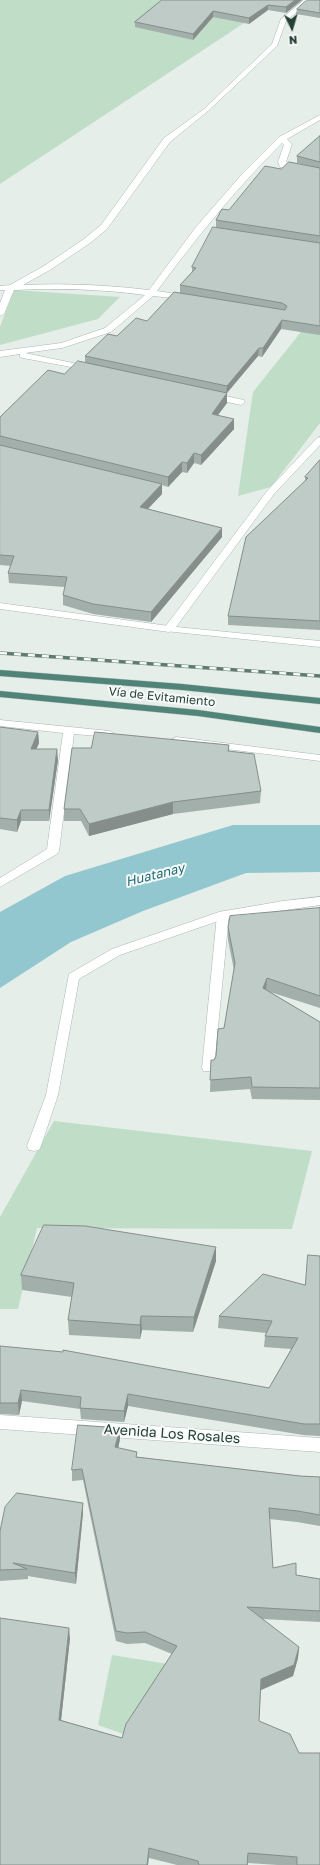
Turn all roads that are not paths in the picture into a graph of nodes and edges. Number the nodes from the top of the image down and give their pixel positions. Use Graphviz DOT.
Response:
graph roads {
  1 [pos="308,0"];
  2 [pos="320,117"];
  3 [pos="282,139"];
  4 [pos="320,173"];
  5 [pos="0,288"];
  6 [pos="9,289"];
  7 [pos="152,292"];
  8 [pos="198,300"];
  9 [pos="0,314"];
  10 [pos="14,353"];
  11 [pos="0,354"];
  12 [pos="97,371"];
  13 [pos="203,394"];
  14 [pos="241,402"];
  15 [pos="320,440"];
  16 [pos="0,606"];
  17 [pos="169,629"];
  18 [pos="320,644"];
  19 [pos="0,673"];
  20 [pos="0,694"];
  21 [pos="320,701"];
  22 [pos="0,722"];
  23 [pos="69,730"];
  24 [pos="320,730"];
  25 [pos="123,735"];
  26 [pos="163,739"];
  27 [pos="320,758"];
  28 [pos="0,883"];
  29 [pos="320,901"];
  30 [pos="223,915"];
  31 [pos="208,1068"];
  32 [pos="34,1146"];
  33 [pos="0,1422"];
  34 [pos="320,1445"];
  1 -- 6 [label="street"];
  2 -- 3 [label="street"];
  3 -- 4 [label="street"];
  3 -- 7 [label="street"];
  5 -- 6 [label="street"];
  6 -- 7 [label="street"];
  6 -- 9 [label="street"];
  7 -- 8 [label="street"];
  7 -- 10 [label="street"];
  10 -- 11 [label="street"];
  10 -- 12 [label="street"];
  13 -- 14 [label="street"];
  15 -- 17 [label="street"];
  16 -- 17 [label="street"];
  17 -- 18 [label="street"];
  19 -- 21 [label="highway, Vía de Evitamiento"];
  20 -- 24 [label="highway, Vía de Evitamiento"];
  22 -- 23 [label="street"];
  23 -- 25 [label="street"];
  23 -- 28 [label="street"];
  26 -- 27 [label="street"];
  29 -- 30 [label="street"];
  30 -- 31 [label="street"];
  30 -- 32 [label="street"];
  33 -- 34 [label="street, Avenida Los Rosales"];
}
